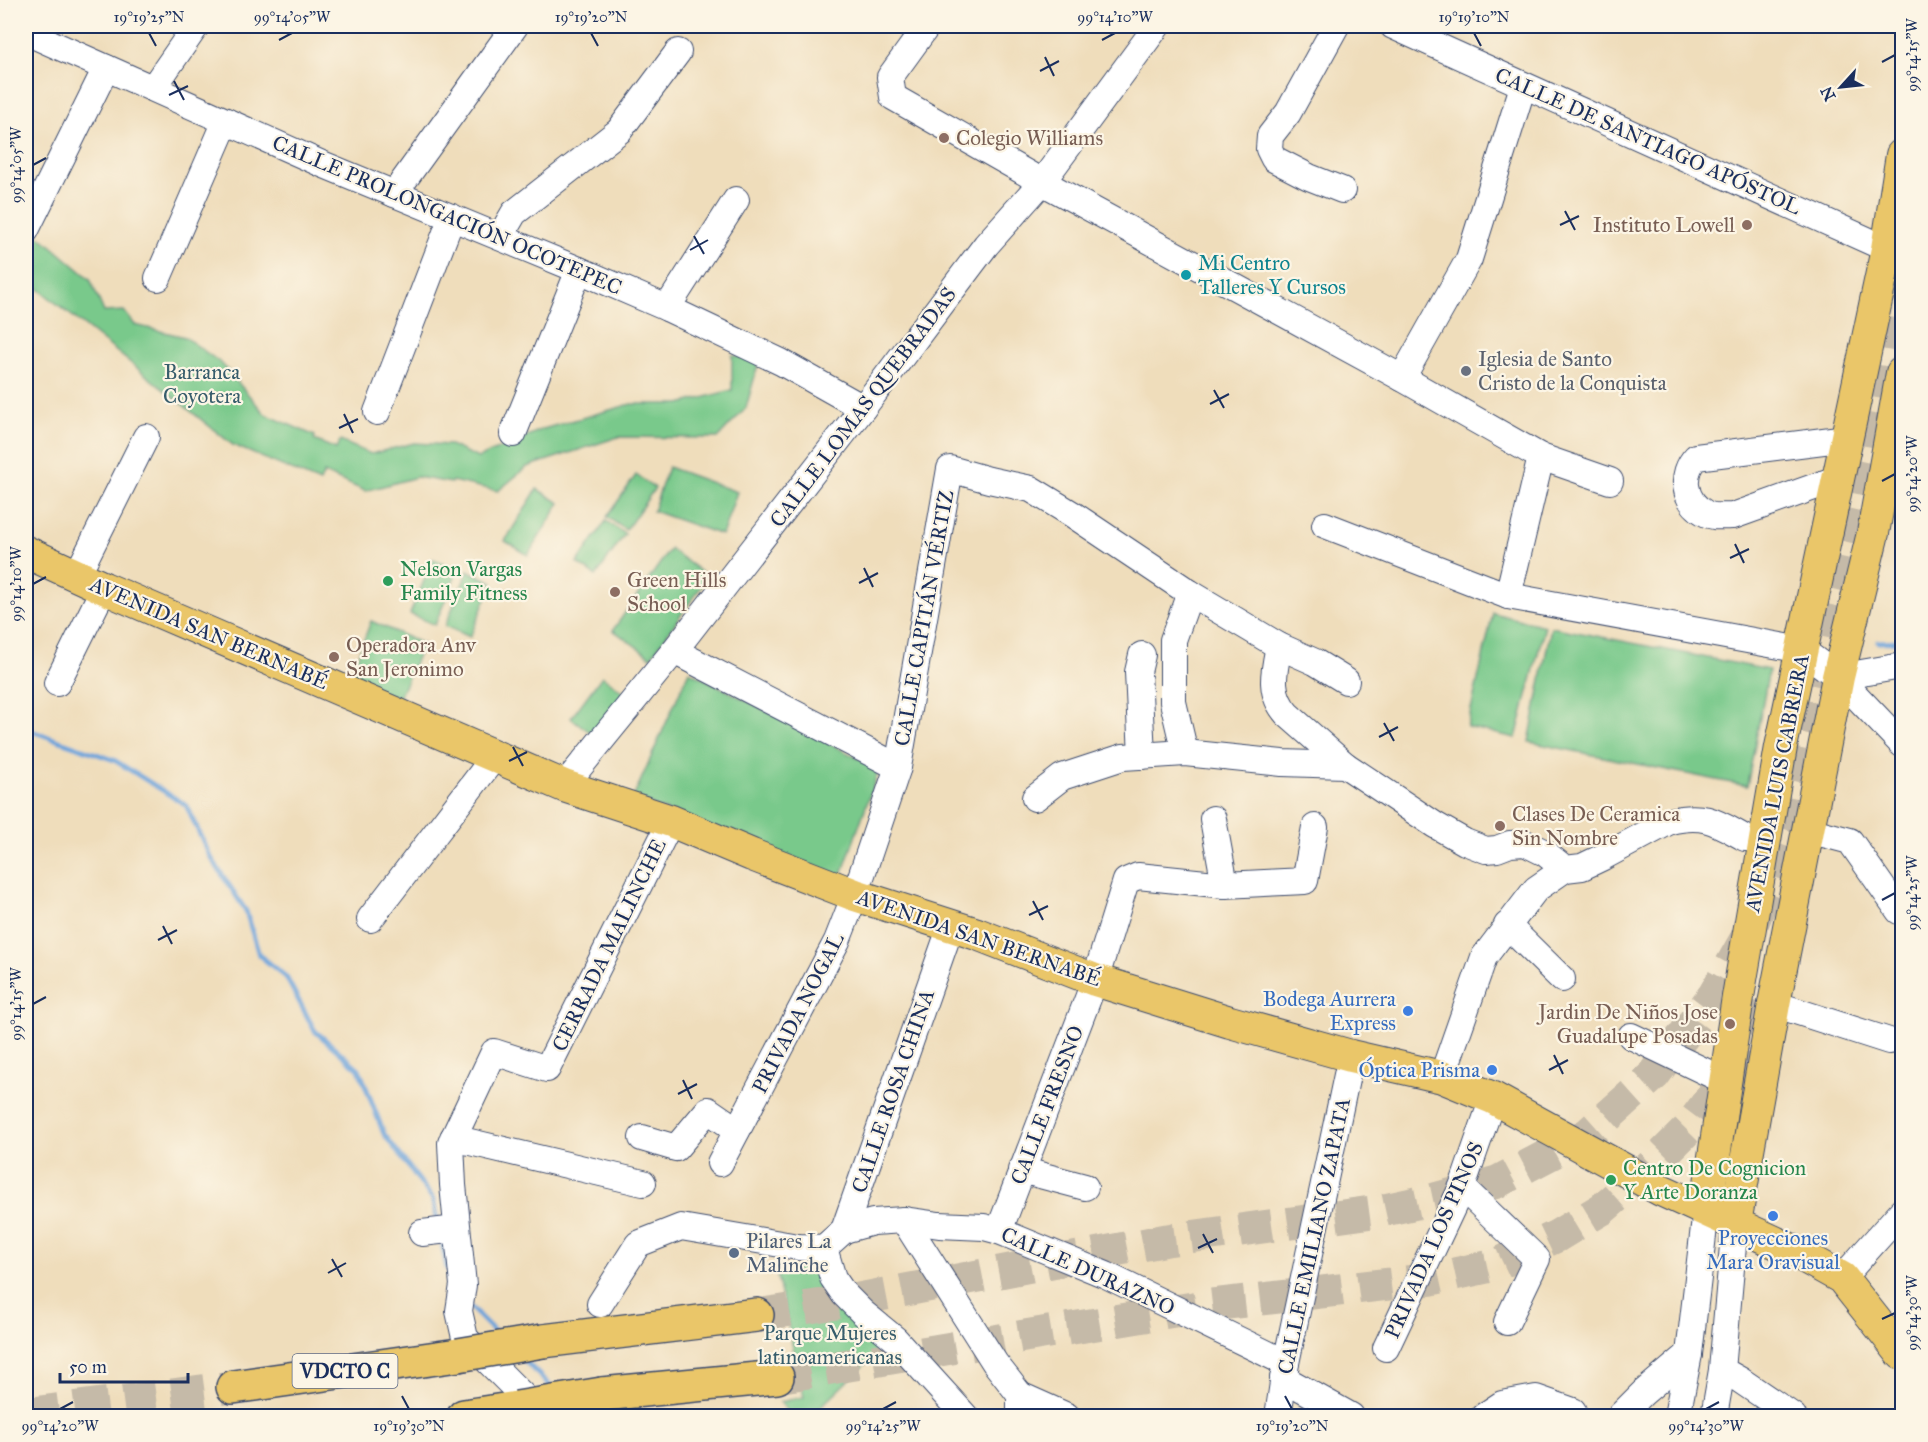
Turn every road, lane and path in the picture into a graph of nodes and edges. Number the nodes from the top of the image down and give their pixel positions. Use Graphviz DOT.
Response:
graph roads {
  1 [pos="196,26"];
  2 [pos="515,26"];
  3 [pos="927,26"];
  4 [pos="1157,26"];
  5 [pos="1336,26"];
  6 [pos="1393,26"];
  7 [pos="26,32"];
  8 [pos="678,52"];
  9 [pos="106,69"];
  10 [pos="1523,86"];
  11 [pos="153,88"];
  12 [pos="226,121"];
  13 [pos="1902,155"];
  14 [pos="1042,182"];
  15 [pos="1342,190"];
  16 [pos="394,194"];
  17 [pos="736,200"];
  18 [pos="452,217"];
  19 [pos="27,230"];
  20 [pos="500,237"];
  21 [pos="1895,253"];
  22 [pos="579,270"];
  23 [pos="158,278"];
  24 [pos="667,308"];
  25 [pos="1902,373"];
  26 [pos="1402,378"];
  27 [pos="862,408"];
  28 [pos="377,412"];
  29 [pos="513,434"];
  30 [pos="146,437"];
  31 [pos="1847,438"];
  32 [pos="1541,457"];
  33 [pos="1839,478"];
  34 [pos="1610,482"];
  35 [pos="1325,525"];
  36 [pos="26,552"];
  37 [pos="90,581"];
  38 [pos="1190,593"];
  39 [pos="1508,596"];
  40 [pos="1279,646"];
  41 [pos="1802,650"];
  42 [pos="674,651"];
  43 [pos="1142,655"];
  44 [pos="1902,666"];
  45 [pos="1838,677"];
  46 [pos="1346,681"];
  47 [pos="57,683"];
  48 [pos="1902,744"];
  49 [pos="1185,753"];
  50 [pos="495,756"];
  51 [pos="1142,756"];
  52 [pos="1345,765"];
  53 [pos="898,767"];
  54 [pos="564,786"];
  55 [pos="1035,798"];
  56 [pos="1213,819"];
  57 [pos="671,820"];
  58 [pos="1315,827"];
  59 [pos="1808,830"];
  60 [pos="1745,838"];
  61 [pos="1565,869"];
  62 [pos="1225,885"];
  63 [pos="855,895"];
  64 [pos="1899,911"];
  65 [pos="370,919"];
  66 [pos="1507,925"];
  67 [pos="951,926"];
  68 [pos="1562,979"];
  69 [pos="1095,980"];
  70 [pos="1774,1004"];
  71 [pos="1631,1036"];
  72 [pos="1889,1041"];
  73 [pos="1351,1056"];
  74 [pos="1442,1077"];
  75 [pos="1725,1081"];
  76 [pos="1493,1098"];
  77 [pos="737,1130"];
  78 [pos="642,1138"];
  79 [pos="452,1140"];
  80 [pos="720,1163"];
  81 [pos="1021,1170"];
  82 [pos="643,1182"];
  83 [pos="1462,1186"];
  84 [pos="1085,1187"];
  85 [pos="1706,1210"];
  86 [pos="1902,1211"];
  87 [pos="904,1220"];
  88 [pos="1735,1223"];
  89 [pos="844,1230"];
  90 [pos="999,1231"];
  91 [pos="824,1248"];
  92 [pos="1842,1278"];
  93 [pos="600,1304"];
  94 [pos="756,1315"];
  95 [pos="1507,1322"];
  96 [pos="1386,1348"];
  97 [pos="1689,1354"];
  98 [pos="1902,1354"];
  99 [pos="1722,1370"];
  100 [pos="1285,1371"];
  101 [pos="777,1377"];
  102 [pos="233,1387"];
  103 [pos="1020,1406"];
  104 [pos="1572,1411"];
  105 [pos="530,1412"];
  106 [pos="464,1416"];
  107 [pos="965,1416"];
  108 [pos="1067,1416"];
  109 [pos="1278,1416"];
  110 [pos="1351,1416"];
  111 [pos="1484,1416"];
  112 [pos="1620,1416"];
  113 [pos="1677,1416"];
  114 [pos="1714,1416"];
  115 [pos="1793,1416"];
  1 -- 11 [label="street"];
  2 -- 16 [label="street"];
  3 -- 14 [label="street"];
  4 -- 14 [label="street, CALLE LOMAS QUEBRADAS"];
  5 -- 15 [label="street"];
  6 -- 10 [label="street, CALLE DE SANTIAGO APÓSTOL"];
  7 -- 9 [label="street, CALLE PROLONGACIÓN OCOTEPEC"];
  8 -- 20 [label="street"];
  9 -- 11 [label="street, CALLE PROLONGACIÓN OCOTEPEC"];
  9 -- 19 [label="street"];
  10 -- 21 [label="street, CALLE DE SANTIAGO APÓSTOL"];
  10 -- 26 [label="street"];
  11 -- 12 [label="street, CALLE PROLONGACIÓN OCOTEPEC"];
  12 -- 16 [label="street, CALLE PROLONGACIÓN OCOTEPEC"];
  12 -- 23 [label="street"];
  13 -- 21 [label="main road, AVENIDA LUIS CABRERA"];
  14 -- 26 [label="street"];
  14 -- 27 [label="street, CALLE LOMAS QUEBRADAS"];
  16 -- 18 [label="street, CALLE PROLONGACIÓN OCOTEPEC"];
  17 -- 24 [label="street"];
  18 -- 20 [label="street, CALLE PROLONGACIÓN OCOTEPEC"];
  18 -- 28 [label="street"];
  20 -- 22 [label="street, CALLE PROLONGACIÓN OCOTEPEC"];
  21 -- 31 [label="main road, AVENIDA LUIS CABRERA"];
  22 -- 24 [label="street, CALLE PROLONGACIÓN OCOTEPEC"];
  22 -- 29 [label="street"];
  24 -- 27 [label="street, CALLE PROLONGACIÓN OCOTEPEC"];
  25 -- 45 [label="main road, AVENIDA LUIS CABRERA"];
  26 -- 32 [label="street"];
  27 -- 42 [label="street, CALLE LOMAS QUEBRADAS"];
  30 -- 37 [label="street"];
  31 -- 33 [label="main road, AVENIDA LUIS CABRERA"];
  31 -- 33 [label="street"];
  32 -- 34 [label="street"];
  32 -- 39 [label="street"];
  33 -- 41 [label="main road, AVENIDA LUIS CABRERA"];
  35 -- 39 [label="street"];
  36 -- 37 [label="main road, AVENIDA SAN BERNABÉ"];
  37 -- 47 [label="street"];
  37 -- 50 [label="main road, AVENIDA SAN BERNABÉ"];
  38 -- 40 [label="street"];
  38 -- 49 [label="street"];
  38 -- 53 [label="street, CALLE CAPITÁN VÉRTIZ"];
  39 -- 41 [label="street"];
  40 -- 46 [label="street"];
  40 -- 52 [label="street"];
  41 -- 45 [label="street"];
  41 -- 75 [label="main road, AVENIDA LUIS CABRERA"];
  42 -- 53 [label="street, CALLE CAPITÁN VÉRTIZ"];
  42 -- 54 [label="street, CALLE LOMAS QUEBRADAS"];
  43 -- 51 [label="street"];
  44 -- 45 [label="street"];
  45 -- 48 [label="street"];
  45 -- 59 [label="main road, AVENIDA LUIS CABRERA"];
  49 -- 51 [label="street"];
  49 -- 52 [label="street"];
  50 -- 54 [label="main road, AVENIDA SAN BERNABÉ"];
  50 -- 65 [label="street"];
  51 -- 55 [label="street"];
  52 -- 61 [label="street"];
  53 -- 63 [label="street, CALLE CAPITÁN VÉRTIZ"];
  54 -- 57 [label="main road, AVENIDA SAN BERNABÉ"];
  56 -- 62 [label="street"];
  57 -- 63 [label="main road, AVENIDA SAN BERNABÉ"];
  57 -- 79 [label="street, CERRADA MALINCHE"];
  58 -- 62 [label="street, CALLE FRESNO"];
  59 -- 64 [label="street"];
  59 -- 70 [label="main road, AVENIDA LUIS CABRERA"];
  60 -- 61 [label="street"];
  61 -- 66 [label="street"];
  62 -- 69 [label="street, CALLE FRESNO"];
  63 -- 67 [label="main road, AVENIDA SAN BERNABÉ"];
  63 -- 77 [label="street, PRIVADA NOGAL"];
  66 -- 68 [label="street"];
  66 -- 74 [label="street"];
  67 -- 69 [label="main road, AVENIDA SAN BERNABÉ"];
  67 -- 89 [label="street, CALLE ROSA CHINA"];
  69 -- 73 [label="main road, AVENIDA SAN BERNABÉ"];
  69 -- 81 [label="street, CALLE FRESNO"];
  70 -- 72 [label="street"];
  70 -- 88 [label="main road, AVENIDA LUIS CABRERA"];
  71 -- 75 [label="street"];
  73 -- 74 [label="main road, AVENIDA SAN BERNABÉ"];
  73 -- 100 [label="street, CALLE EMILIANO ZAPATA"];
  74 -- 76 [label="main road, AVENIDA SAN BERNABÉ"];
  75 -- 85 [label="main road, AVENIDA LUIS CABRERA"];
  76 -- 83 [label="street, PRIVADA LOS PINOS"];
  76 -- 85 [label="main road, AVENIDA SAN BERNABÉ"];
  77 -- 78 [label="street"];
  77 -- 80 [label="street, PRIVADA NOGAL"];
  79 -- 82 [label="street"];
  79 -- 105 [label="street"];
  81 -- 84 [label="street"];
  81 -- 90 [label="street, CALLE FRESNO"];
  83 -- 95 [label="street"];
  83 -- 96 [label="street, PRIVADA LOS PINOS"];
  85 -- 88 [label="main road, AVENIDA SAN BERNABÉ"];
  85 -- 97 [label="street, AVENIDA LUIS CABRERA"];
  86 -- 92 [label="street"];
  87 -- 89 [label="street, CALLE DURAZNO"];
  87 -- 90 [label="street, CALLE DURAZNO"];
  87 -- 103 [label="street"];
  88 -- 92 [label="main road, AVENIDA SAN BERNABÉ"];
  88 -- 99 [label="street, AVENIDA LUIS CABRERA"];
  89 -- 91 [label="street, CALLE ROSA CHINA"];
  90 -- 100 [label="street, CALLE DURAZNO"];
  91 -- 93 [label="street"];
  91 -- 107 [label="street"];
  92 -- 98 [label="main road, AVENIDA SAN BERNABÉ"];
  94 -- 102 [label="highway, VDCTO C, bridge"];
  97 -- 112 [label="street"];
  97 -- 113 [label="street, AVENIDA LUIS CABRERA"];
  99 -- 114 [label="street, AVENIDA LUIS CABRERA"];
  99 -- 115 [label="street"];
  100 -- 109 [label="street, CALLE EMILIANO ZAPATA"];
  100 -- 110 [label="street, CALLE DURAZNO"];
  101 -- 105 [label="highway, bridge"];
  103 -- 108 [label="street"];
  104 -- 111 [label="street"];
  105 -- 106 [label="highway"];
}
